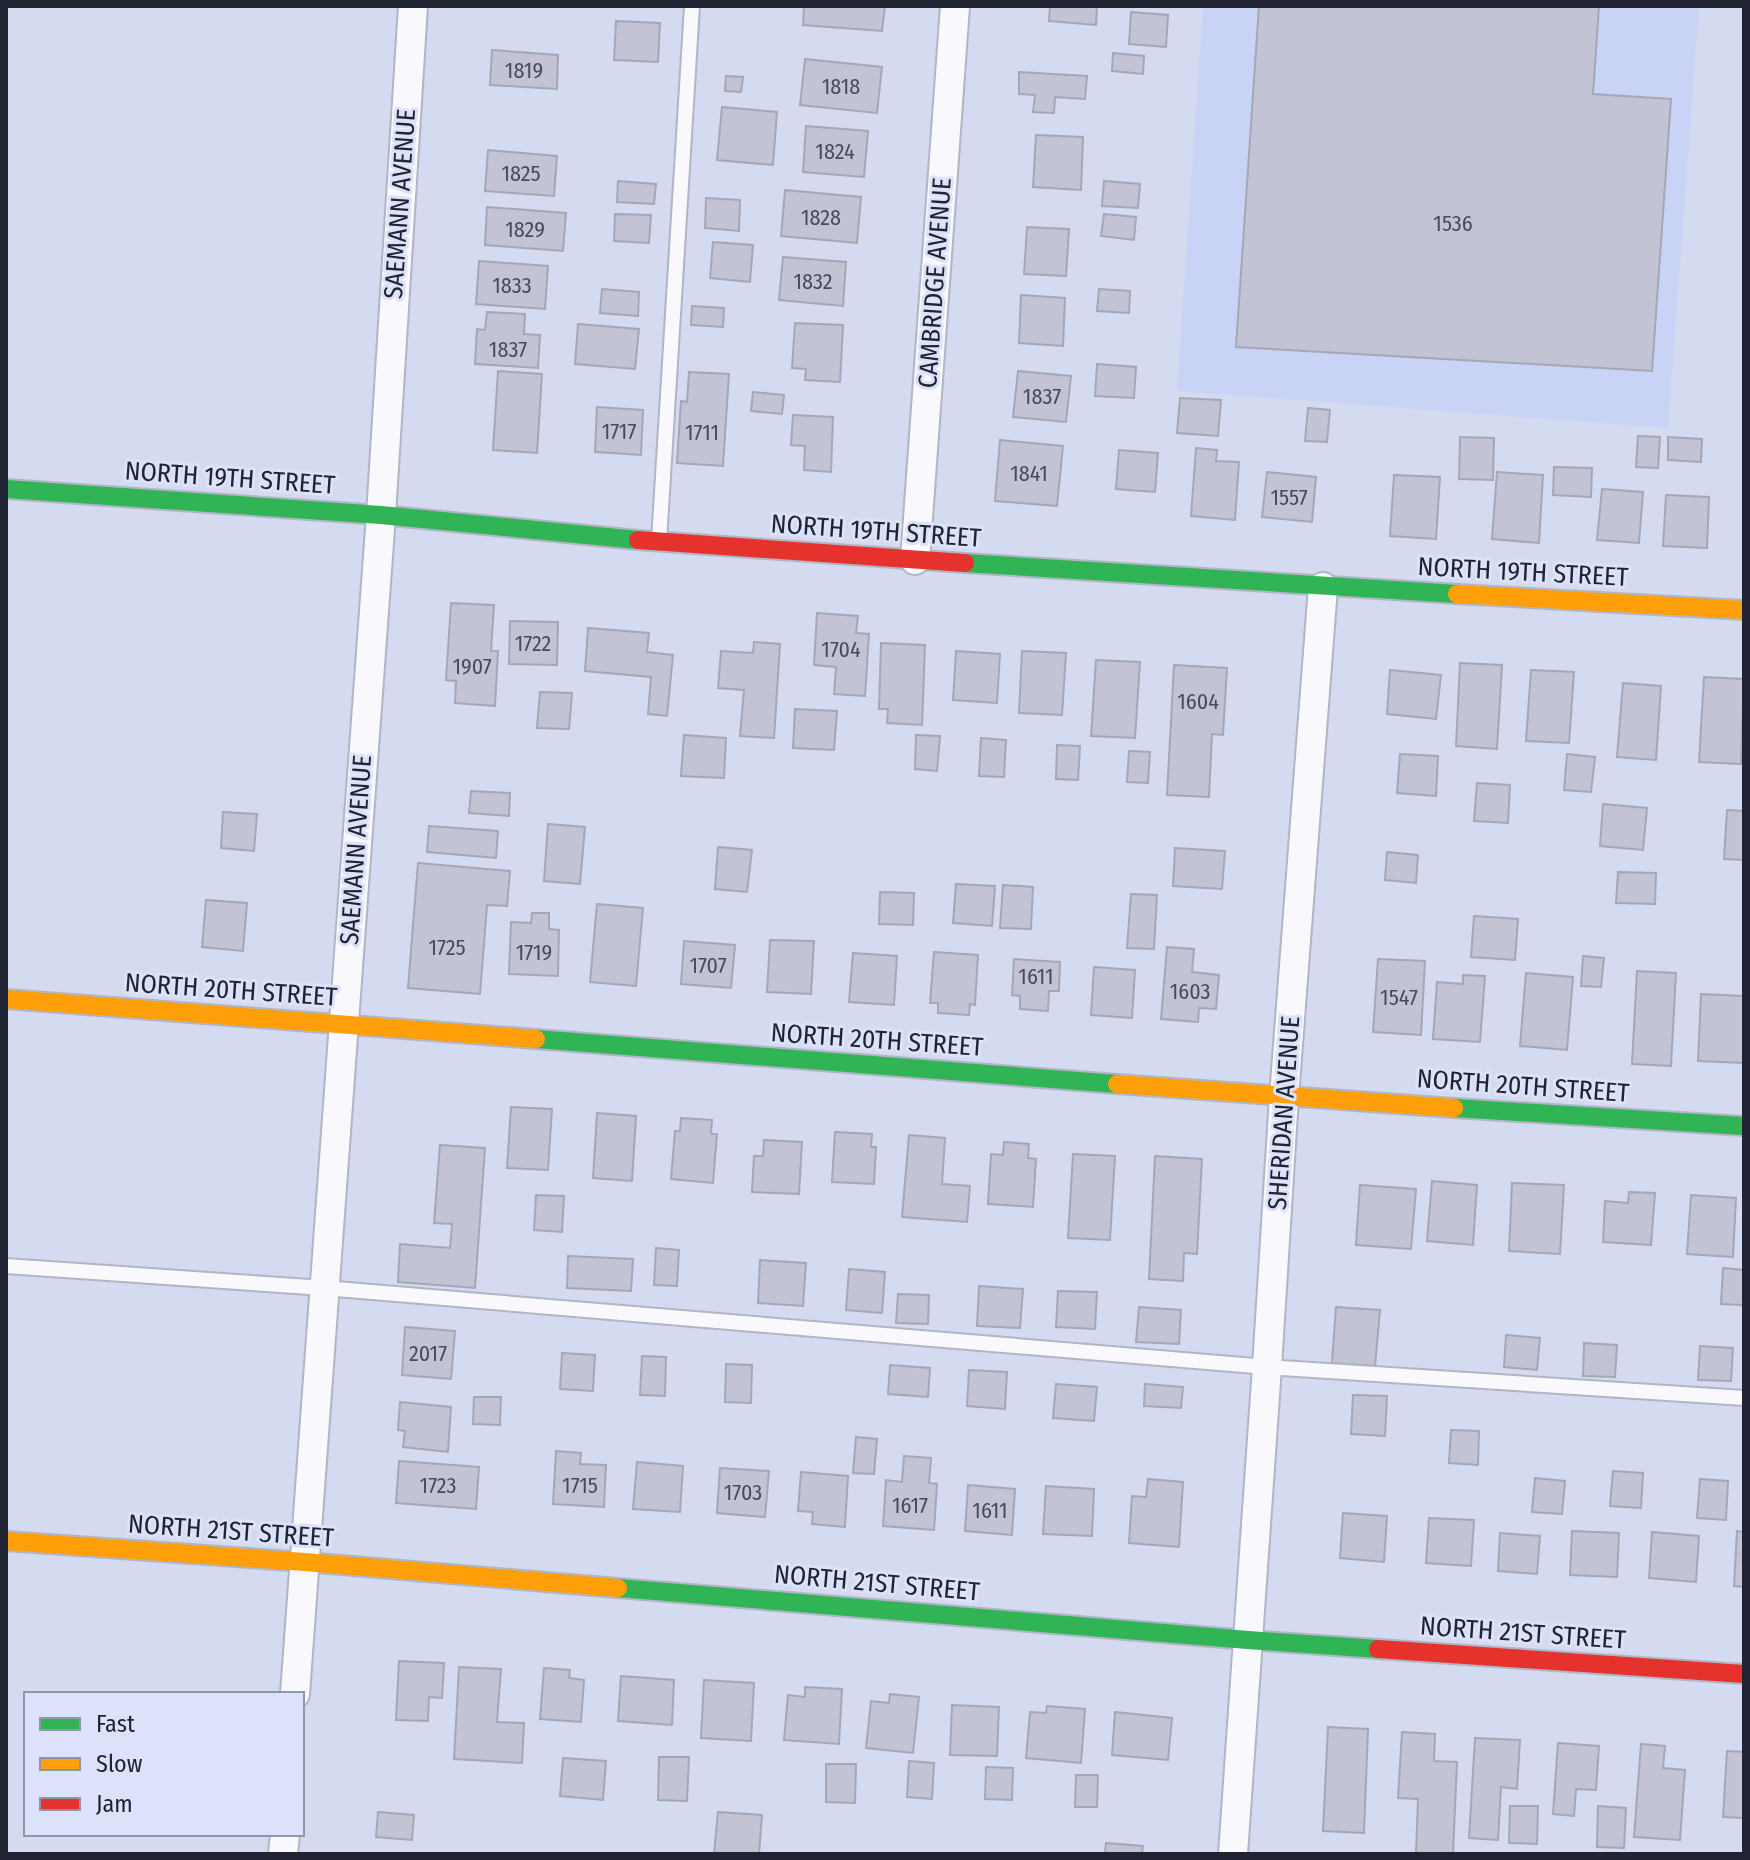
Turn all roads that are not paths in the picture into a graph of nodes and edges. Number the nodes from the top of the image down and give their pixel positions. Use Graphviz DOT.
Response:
graph roads {
  1 [pos="692,6"];
  2 [pos="955,6"];
  3 [pos="405,7"];
  4 [pos="6,489"];
  5 [pos="381,515"];
  6 [pos="659,542"];
  7 [pos="915,560"];
  8 [pos="1323,587"];
  9 [pos="1744,610"];
  10 [pos="6,999"];
  11 [pos="344,1024"];
  12 [pos="1284,1097"];
  13 [pos="1744,1126"];
  14 [pos="6,1266"];
  15 [pos="324,1288"];
  16 [pos="1267,1367"];
  17 [pos="1744,1398"];
  18 [pos="6,1541"];
  19 [pos="305,1562"];
  20 [pos="1248,1640"];
  21 [pos="1744,1674"];
  22 [pos="295,1692"];
  23 [pos="1233,1854"];
  1 -- 6 [label="lane"];
  2 -- 7 [label="street, CAMBRIDGE AVENUE"];
  3 -- 5 [label="street, SAEMANN AVENUE"];
  4 -- 5 [label="street, NORTH 19TH STREET"];
  5 -- 6 [label="street, NORTH 19TH STREET"];
  5 -- 11 [label="street, SAEMANN AVENUE"];
  6 -- 7 [label="street, NORTH 19TH STREET"];
  7 -- 8 [label="street, NORTH 19TH STREET"];
  8 -- 9 [label="street, NORTH 19TH STREET"];
  8 -- 12 [label="street, SHERIDAN AVENUE"];
  10 -- 11 [label="street, NORTH 20TH STREET"];
  11 -- 12 [label="street, NORTH 20TH STREET"];
  11 -- 15 [label="street, SAEMANN AVENUE"];
  12 -- 13 [label="street, NORTH 20TH STREET"];
  12 -- 16 [label="street, SHERIDAN AVENUE"];
  14 -- 15 [label="lane"];
  15 -- 16 [label="lane"];
  15 -- 19 [label="street, SAEMANN AVENUE"];
  16 -- 17 [label="lane"];
  16 -- 20 [label="street, SHERIDAN AVENUE"];
  18 -- 19 [label="street, NORTH 21ST STREET"];
  19 -- 20 [label="street, NORTH 21ST STREET"];
  19 -- 22 [label="street, SAEMANN AVENUE"];
  20 -- 21 [label="street, NORTH 21ST STREET"];
  20 -- 23 [label="street, SHERIDAN AVENUE"];
}
